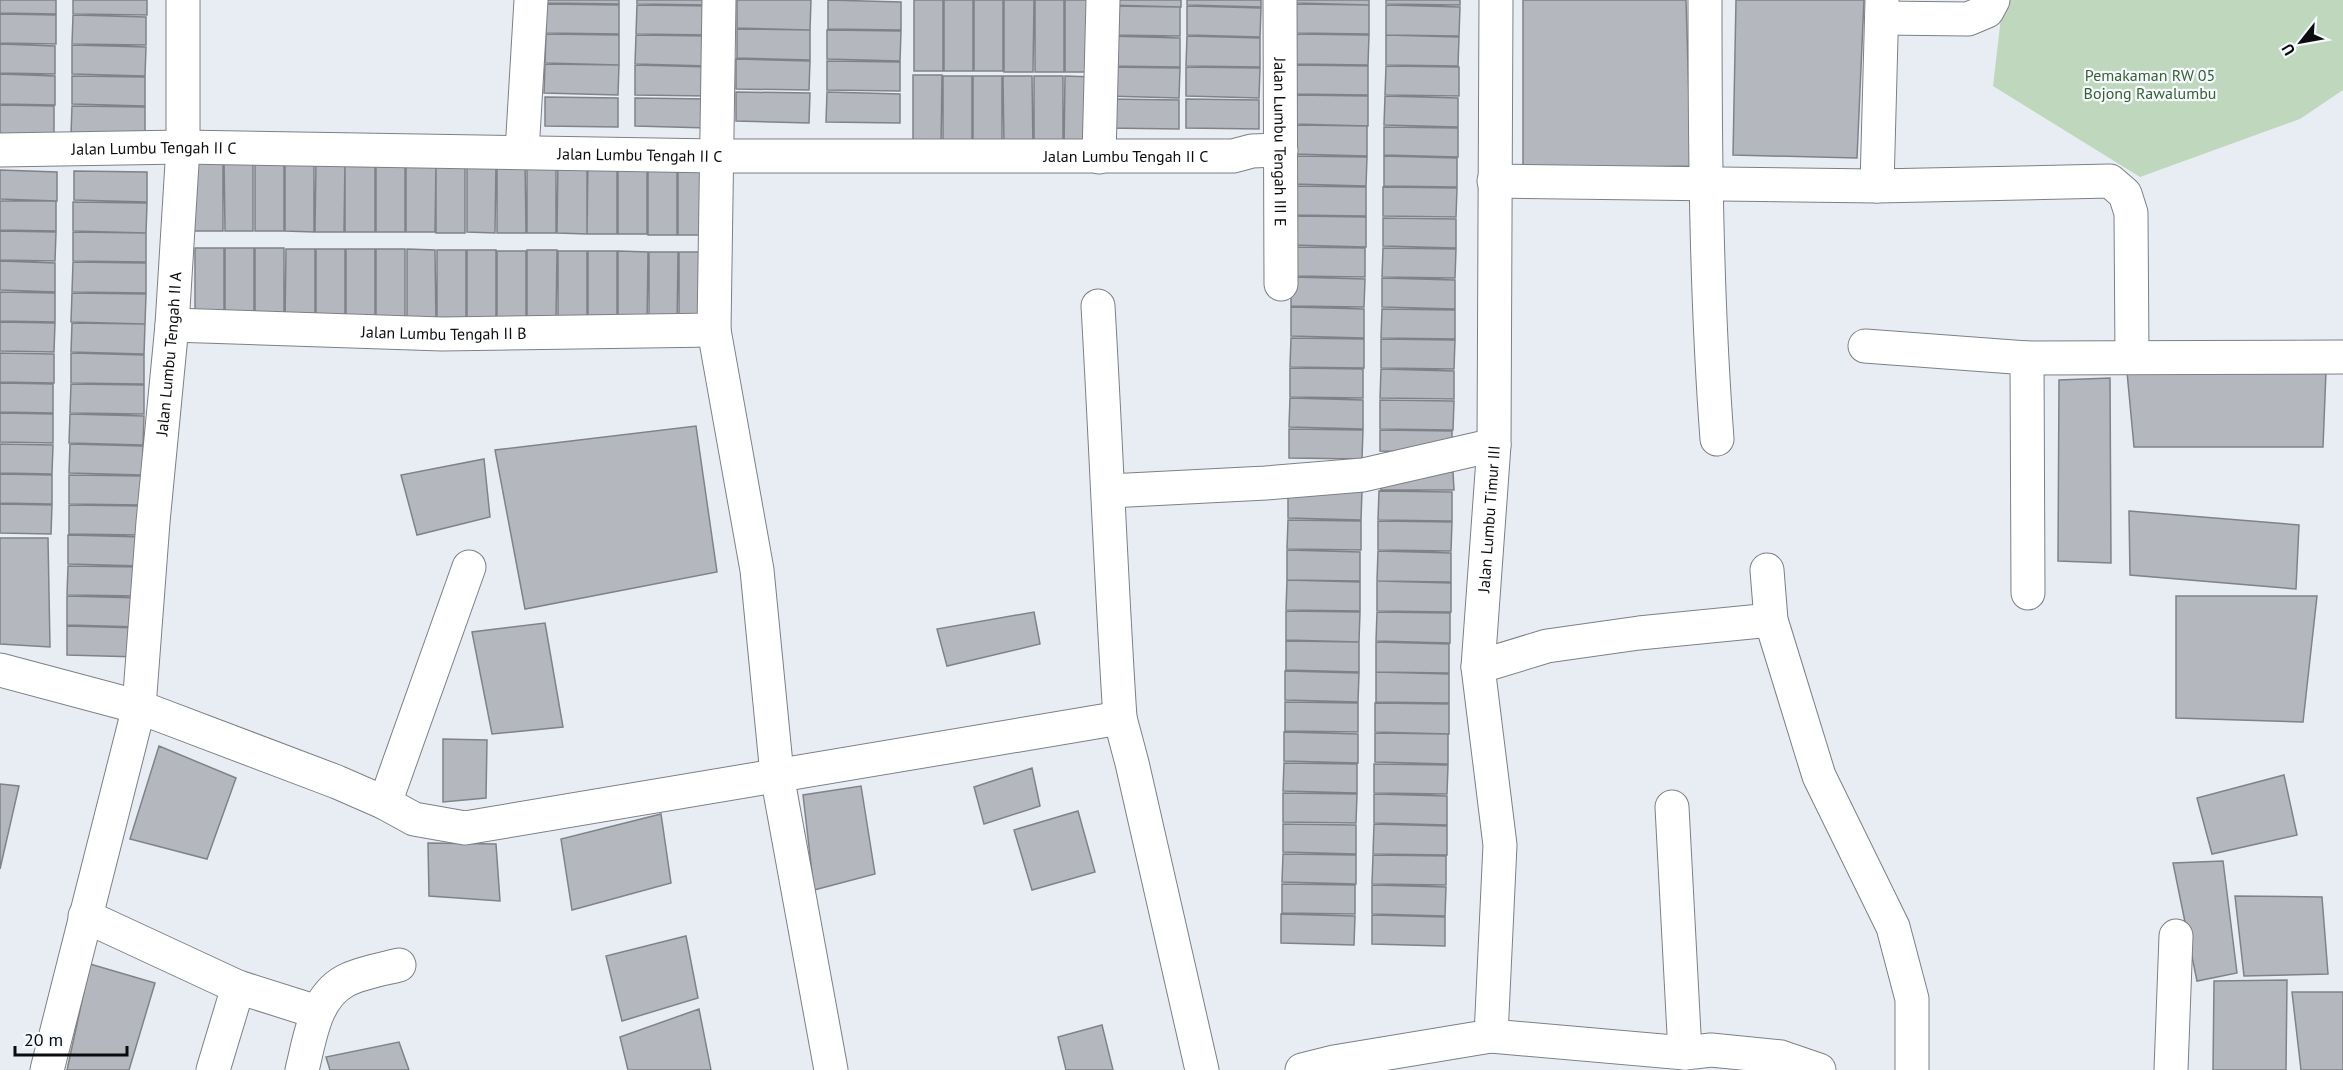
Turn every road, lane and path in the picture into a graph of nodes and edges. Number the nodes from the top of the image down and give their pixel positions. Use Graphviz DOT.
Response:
graph roads {
  1 [pos="183,0"];
  2 [pos="531,0"];
  3 [pos="719,0"];
  4 [pos="1103,0"];
  5 [pos="1280,0"];
  6 [pos="1496,0"];
  7 [pos="1705,0"];
  8 [pos="1993,0"];
  9 [pos="1882,9"];
  10 [pos="183,147"];
  11 [pos="0,150"];
  12 [pos="1281,150"];
  13 [pos="522,152"];
  14 [pos="716,156"];
  15 [pos="1099,157"];
  16 [pos="1494,181"];
  17 [pos="1706,184"];
  18 [pos="1877,186"];
  19 [pos="1281,284"];
  20 [pos="1098,306"];
  21 [pos="172,326"];
  22 [pos="714,330"];
  23 [pos="1865,346"];
  24 [pos="2132,356"];
  25 [pos="2343,357"];
  26 [pos="2027,358"];
  27 [pos="1717,439"];
  28 [pos="1494,445"];
  29 [pos="1108,491"];
  30 [pos="469,567"];
  31 [pos="1767,570"];
  32 [pos="2028,593"];
  33 [pos="1772,620"];
  34 [pos="1478,667"];
  35 [pos="0,670"];
  36 [pos="139,707"];
  37 [pos="1120,718"];
  38 [pos="777,776"];
  39 [pos="385,803"];
  40 [pos="1672,807"];
  41 [pos="86,916"];
  42 [pos="2176,936"];
  43 [pos="399,965"];
  44 [pos="238,987"];
  45 [pos="317,1012"];
  46 [pos="1491,1036"];
  47 [pos="1685,1053"];
  48 [pos="1627,1059"];
  49 [pos="1406,1061"];
  50 [pos="47,1070"];
  51 [pos="213,1070"];
  52 [pos="302,1070"];
  53 [pos="831,1070"];
  54 [pos="1202,1070"];
  55 [pos="1302,1070"];
  56 [pos="1819,1070"];
  57 [pos="1912,1070"];
  58 [pos="2172,1070"];
  1 -- 10 [label="street, Jalan Lumbu Tengah II A"];
  2 -- 13 [label="street"];
  3 -- 14 [label="street"];
  4 -- 15 [label="street"];
  5 -- 12 [label="street, Jalan Lumbu Tengah III E"];
  6 -- 16 [label="street, Jalan Lumbu Timur III"];
  7 -- 17 [label="street"];
  8 -- 9 [label="street"];
  9 -- 18 [label="street"];
  10 -- 11 [label="street, Jalan Lumbu Tengah II C"];
  10 -- 13 [label="street, Jalan Lumbu Tengah II C"];
  10 -- 21 [label="street, Jalan Lumbu Tengah II A"];
  12 -- 15 [label="street, Jalan Lumbu Tengah II C"];
  12 -- 19 [label="street, Jalan Lumbu Tengah III E"];
  13 -- 14 [label="street, Jalan Lumbu Tengah II C"];
  14 -- 15 [label="street, Jalan Lumbu Tengah II C"];
  14 -- 22 [label="street"];
  16 -- 17 [label="street"];
  16 -- 28 [label="street, Jalan Lumbu Timur III"];
  17 -- 18 [label="street"];
  17 -- 27 [label="street"];
  18 -- 24 [label="street"];
  20 -- 29 [label="street"];
  21 -- 22 [label="street, Jalan Lumbu Tengah II B"];
  21 -- 36 [label="street, Jalan Lumbu Tengah II A"];
  22 -- 38 [label="street"];
  23 -- 26 [label="street"];
  24 -- 25 [label="street"];
  24 -- 26 [label="street"];
  26 -- 32 [label="street"];
  28 -- 29 [label="street"];
  28 -- 34 [label="street, Jalan Lumbu Timur III"];
  29 -- 37 [label="street"];
  30 -- 39 [label="street"];
  31 -- 33 [label="street"];
  33 -- 34 [label="street"];
  33 -- 57 [label="street"];
  34 -- 46 [label="street, Jalan Lumbu Timur III"];
  35 -- 36 [label="street"];
  36 -- 39 [label="street"];
  36 -- 41 [label="street, Jalan Lumbu Tengah II A"];
  37 -- 38 [label="street"];
  37 -- 54 [label="street"];
  38 -- 39 [label="street"];
  38 -- 53 [label="street"];
  40 -- 47 [label="street"];
  41 -- 44 [label="street"];
  41 -- 50 [label="street, Jalan Lumbu Tengah II A"];
  42 -- 58 [label="street"];
  43 -- 45 [label="street"];
  44 -- 45 [label="street"];
  44 -- 51 [label="street"];
  45 -- 52 [label="street"];
  46 -- 48 [label="street"];
  46 -- 49 [label="street"];
  47 -- 48 [label="street"];
  47 -- 56 [label="street"];
  49 -- 55 [label="street"];
}
